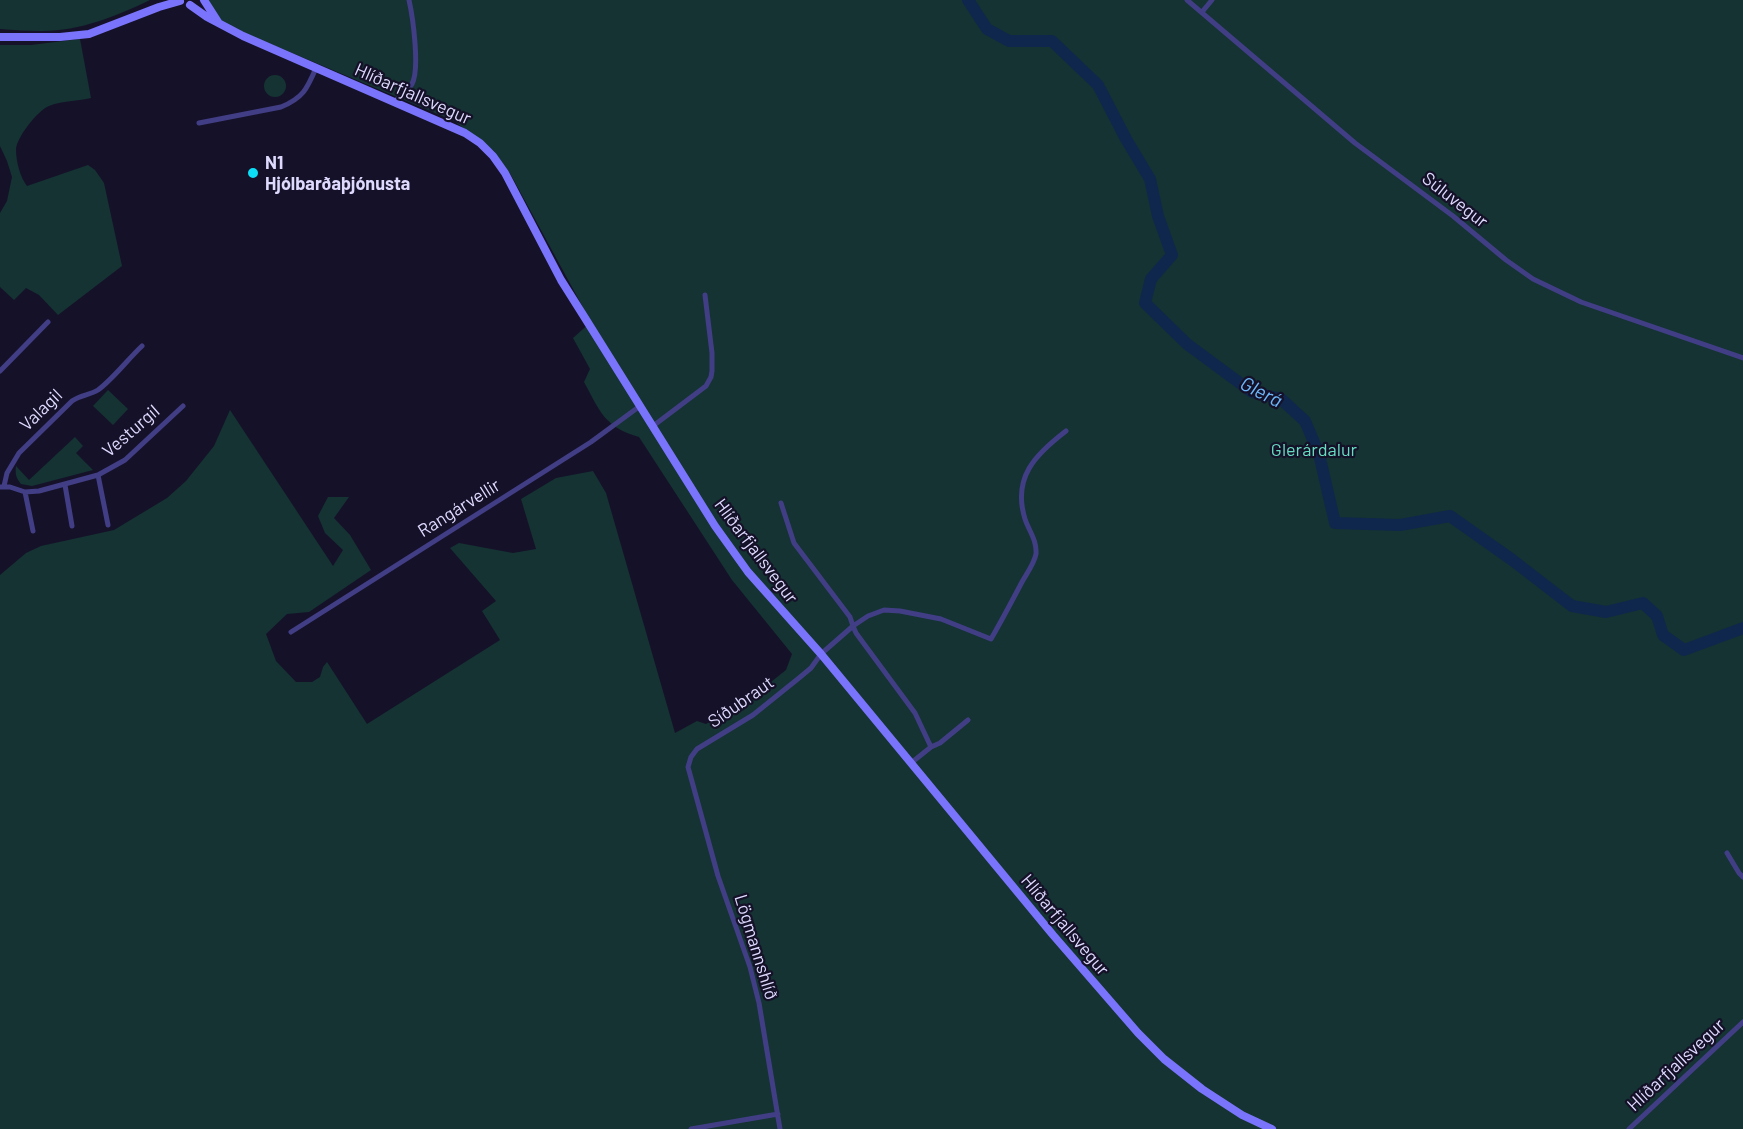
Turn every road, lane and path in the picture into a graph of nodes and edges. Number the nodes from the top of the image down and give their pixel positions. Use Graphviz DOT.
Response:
graph roads {
  1 [pos="167,0"];
  2 [pos="202,0"];
  3 [pos="409,0"];
  4 [pos="1187,0"];
  5 [pos="1212,0"];
  6 [pos="179,1"];
  7 [pos="190,6"];
  8 [pos="159,7"];
  9 [pos="1202,12"];
  10 [pos="219,23"];
  11 [pos="0,37"];
  12 [pos="316,68"];
  13 [pos="395,101"];
  14 [pos="199,123"];
  15 [pos="705,295"];
  16 [pos="48,322"];
  17 [pos="142,346"];
  18 [pos="1743,357"];
  19 [pos="0,371"];
  20 [pos="183,406"];
  21 [pos="640,406"];
  22 [pos="653,426"];
  23 [pos="1066,430"];
  24 [pos="98,475"];
  25 [pos="65,485"];
  26 [pos="2,487"];
  27 [pos="25,492"];
  28 [pos="781,503"];
  29 [pos="108,525"];
  30 [pos="72,526"];
  31 [pos="33,531"];
  32 [pos="853,626"];
  33 [pos="291,632"];
  34 [pos="821,654"];
  35 [pos="968,720"];
  36 [pos="931,747"];
  37 [pos="911,763"];
  38 [pos="690,777"];
  39 [pos="1727,853"];
  40 [pos="1743,877"];
  41 [pos="1743,1022"];
  42 [pos="778,1114"];
  43 [pos="690,1129"];
  44 [pos="780,1129"];
  45 [pos="1272,1129"];
  46 [pos="1629,1129"];
  1 -- 8 [label="main road"];
  2 -- 7 [label="main road"];
  2 -- 10 [label="main road, Hlíðarfjallsvegur"];
  3 -- 13 [label="street"];
  4 -- 9 [label="street, Súluvegur"];
  5 -- 9 [label="street"];
  6 -- 7 [label="main road, Hlíðarfjallsvegur"];
  6 -- 8 [label="main road"];
  7 -- 10 [label="main road, Hlíðarfjallsvegur"];
  8 -- 11 [label="main road"];
  9 -- 18 [label="street, Súluvegur"];
  10 -- 12 [label="main road, Hlíðarfjallsvegur"];
  12 -- 13 [label="main road, Hlíðarfjallsvegur"];
  12 -- 14 [label="street"];
  13 -- 21 [label="main road, Hlíðarfjallsvegur"];
  15 -- 22 [label="street"];
  16 -- 19 [label="street"];
  17 -- 26 [label="street, Valagil"];
  20 -- 24 [label="street, Vesturgil"];
  21 -- 22 [label="main road, Hlíðarfjallsvegur"];
  21 -- 33 [label="street, Rangárvellir"];
  22 -- 34 [label="main road, Hlíðarfjallsvegur"];
  23 -- 32 [label="street, Síðubraut"];
  24 -- 25 [label="street, Vesturgil"];
  24 -- 29 [label="street, Vesturgil"];
  25 -- 27 [label="street, Vesturgil"];
  25 -- 30 [label="street"];
  26 -- 27 [label="street, Vesturgil"];
  27 -- 31 [label="street"];
  28 -- 32 [label="street"];
  32 -- 34 [label="street, Síðubraut"];
  32 -- 36 [label="street"];
  34 -- 37 [label="main road, Hlíðarfjallsvegur"];
  34 -- 38 [label="street, Síðubraut"];
  35 -- 36 [label="street"];
  36 -- 37 [label="street"];
  37 -- 45 [label="main road, Hlíðarfjallsvegur"];
  38 -- 42 [label="street, Lögmannshlíð"];
  39 -- 40 [label="street"];
  41 -- 46 [label="street, Hlíðarfjallsvegur"];
  42 -- 43 [label="street"];
  42 -- 44 [label="street, Lögmannshlíð"];
}
